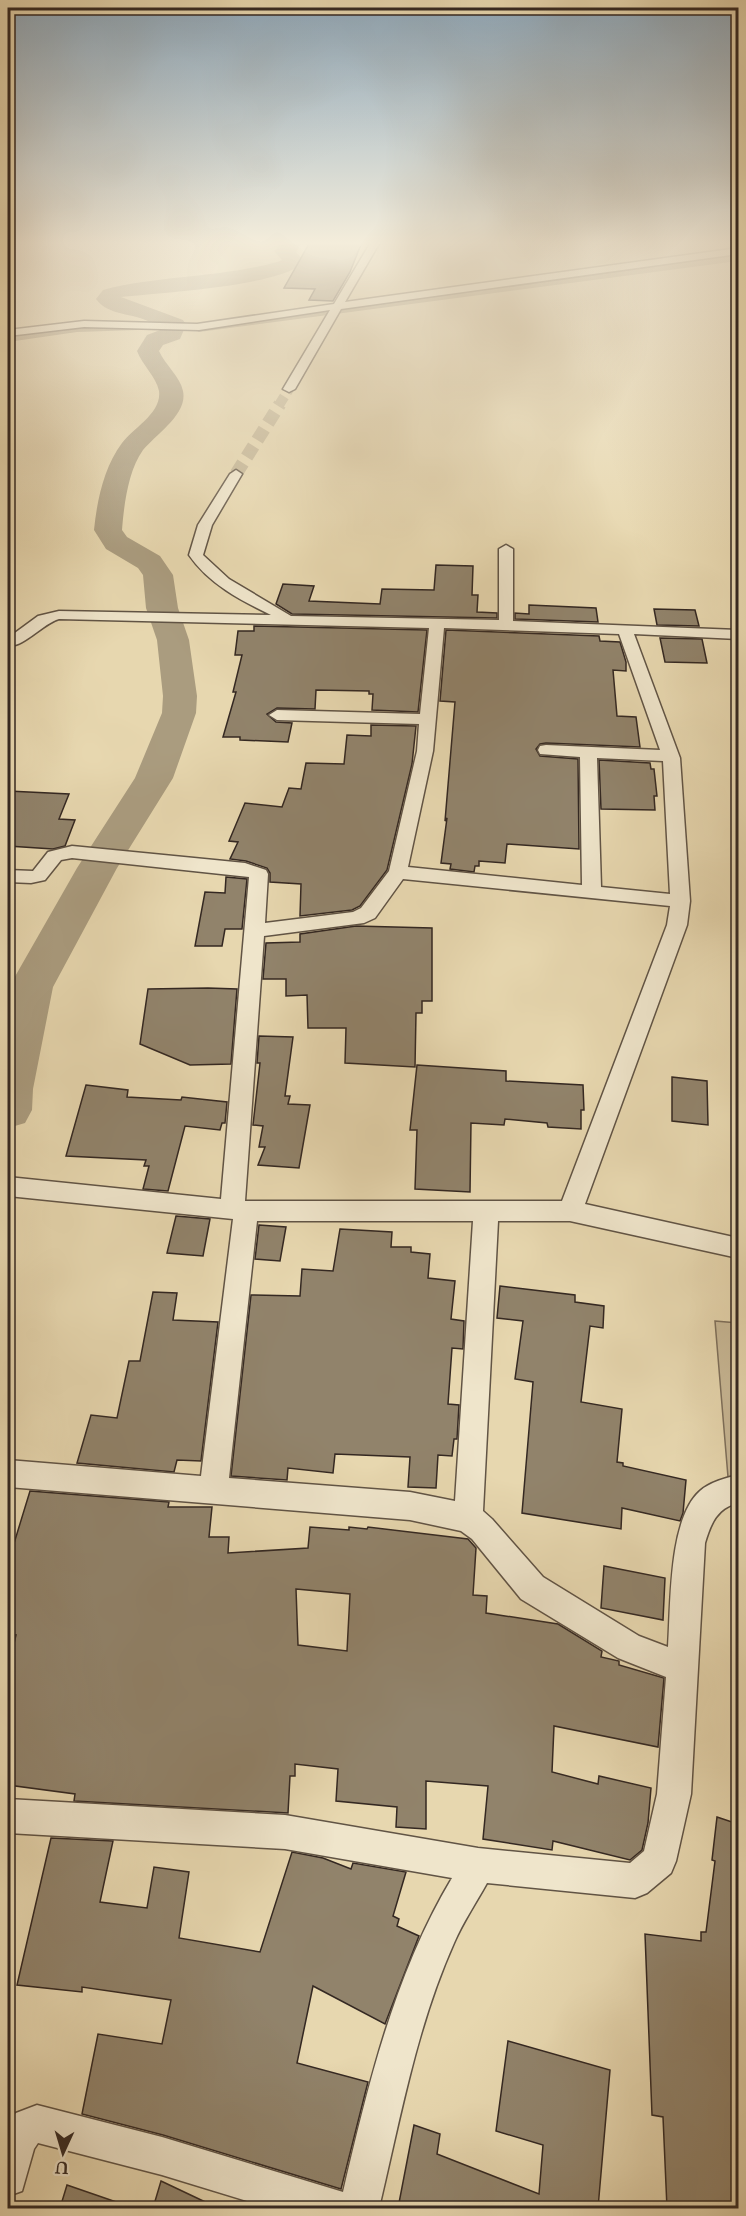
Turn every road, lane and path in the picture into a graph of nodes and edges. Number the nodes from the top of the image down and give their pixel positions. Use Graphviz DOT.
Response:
graph roads {
  1 [pos="314,345"];
  2 [pos="289,389"];
  3 [pos="236,474"];
  4 [pos="506,549"];
  5 [pos="288,618"];
  6 [pos="436,624"];
  7 [pos="506,625"];
  8 [pos="625,630"];
  9 [pos="738,634"];
  10 [pos="9,643"];
  11 [pos="277,715"];
  12 [pos="429,719"];
  13 [pos="546,750"];
  14 [pos="588,752"];
  15 [pos="670,756"];
  16 [pos="398,872"];
  17 [pos="8,876"];
  18 [pos="592,892"];
  19 [pos="680,901"];
  20 [pos="255,931"];
  21 [pos="15,1186"];
  22 [pos="239,1210"];
  23 [pos="486,1211"];
  24 [pos="570,1211"];
  25 [pos="738,1248"];
  26 [pos="8,1474"];
  27 [pos="738,1489"];
  28 [pos="213,1490"];
  29 [pos="468,1518"];
  30 [pos="681,1668"];
  31 [pos="8,1816"];
  32 [pos="478,1865"];
  33 [pos="8,2176"];
  34 [pos="333,2208"];
  35 [pos="359,2208"];
  1 -- 2 [label="street"];
  3 -- 5 [label="street"];
  4 -- 7 [label="street"];
  5 -- 6 [label="street"];
  5 -- 10 [label="street"];
  6 -- 7 [label="street"];
  6 -- 12 [label="street"];
  7 -- 8 [label="street"];
  8 -- 9 [label="street"];
  8 -- 15 [label="street"];
  11 -- 12 [label="street"];
  12 -- 16 [label="street"];
  13 -- 14 [label="street"];
  14 -- 15 [label="street"];
  14 -- 18 [label="street"];
  15 -- 19 [label="street"];
  16 -- 18 [label="street"];
  16 -- 20 [label="street"];
  17 -- 20 [label="street"];
  18 -- 19 [label="street"];
  19 -- 24 [label="street"];
  20 -- 22 [label="street"];
  21 -- 22 [label="street"];
  22 -- 23 [label="street"];
  22 -- 28 [label="street"];
  23 -- 24 [label="street"];
  23 -- 29 [label="street"];
  24 -- 25 [label="street"];
  26 -- 28 [label="street"];
  27 -- 30 [label="street"];
  28 -- 29 [label="street"];
  29 -- 30 [label="street"];
  30 -- 32 [label="street"];
  31 -- 32 [label="street"];
  32 -- 35 [label="street"];
  33 -- 34 [label="street"];
}
